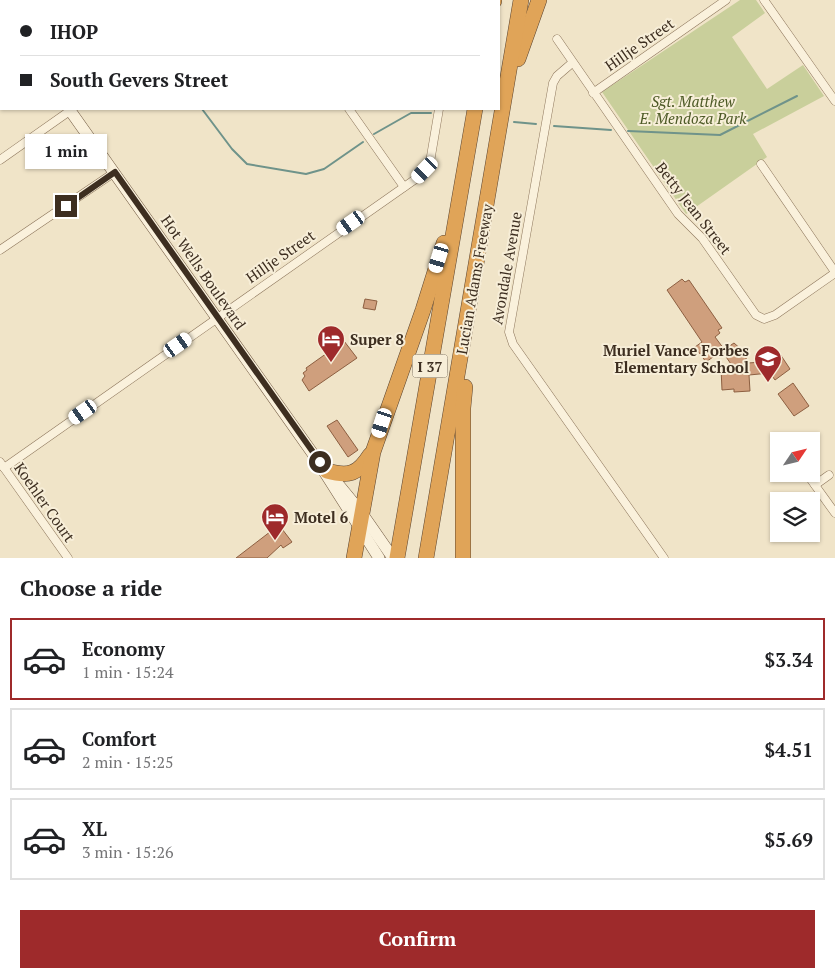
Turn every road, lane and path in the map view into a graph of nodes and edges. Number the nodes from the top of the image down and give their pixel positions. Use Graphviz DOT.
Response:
graph roads {
  1 [pos="522,0"];
  2 [pos="539,0"];
  3 [pos="726,0"];
  4 [pos="764,0"];
  5 [pos="557,39"];
  6 [pos="572,63"];
  7 [pos="592,93"];
  8 [pos="504,101"];
  9 [pos="835,101"];
  10 [pos="70,110"];
  11 [pos="350,110"];
  12 [pos="475,110"];
  13 [pos="439,111"];
  14 [pos="0,160"];
  15 [pos="760,164"];
  16 [pos="115,172"];
  17 [pos="463,174"];
  18 [pos="404,187"];
  19 [pos="481,238"];
  20 [pos="0,250"];
  21 [pos="835,272"];
  22 [pos="218,316"];
  23 [pos="373,452"];
  24 [pos="313,454"];
  25 [pos="2,465"];
  26 [pos="327,471"];
  27 [pos="829,474"];
  28 [pos="813,482"];
  29 [pos="815,485"];
  30 [pos="361,512"];
  31 [pos="835,513"];
  32 [pos="358,528"];
  33 [pos="68,558"];
  34 [pos="354,558"];
  35 [pos="380,558"];
  36 [pos="395,558"];
  37 [pos="426,558"];
  38 [pos="463,558"];
  39 [pos="664,558"];
  1 -- 8 [label="highway, Lucian Adams Freeway / I 37"];
  2 -- 8 [label="highway"];
  3 -- 7 [label="street, Hillje Street"];
  4 -- 9 [label="street"];
  5 -- 6 [label="street, Betty Jean Street"];
  6 -- 7 [label="street, Betty Jean Street"];
  6 -- 39 [label="street, Avondale Avenue"];
  7 -- 21 [label="street, Betty Jean Street"];
  8 -- 19 [label="highway, Lucian Adams Freeway / I 37"];
  10 -- 14 [label="street"];
  10 -- 16 [label="street, Hot Wells Boulevard"];
  11 -- 18 [label="street"];
  12 -- 17 [label="highway, Lucian Adams Freeway / I 37"];
  13 -- 18 [label="street, Hillje Street"];
  15 -- 21 [label="street"];
  16 -- 20 [label="street"];
  16 -- 22 [label="street, Hot Wells Boulevard"];
  17 -- 23 [label="highway"];
  17 -- 36 [label="highway, Lucian Adams Freeway / I 37"];
  18 -- 22 [label="street, Hillje Street"];
  19 -- 37 [label="highway, Lucian Adams Freeway / I 37"];
  19 -- 38 [label="highway"];
  22 -- 24 [label="street, Hot Wells Boulevard"];
  22 -- 25 [label="street, Hillje Street"];
  23 -- 26 [label="highway"];
  23 -- 30 [label="highway"];
  24 -- 26 [label="street, Hot Wells Boulevard"];
  24 -- 32 [label="street, Hot Wells Boulevard"];
  25 -- 33 [label="street, Koehler Court"];
  26 -- 30 [label="street, Hot Wells Boulevard"];
  27 -- 29 [label="street"];
  28 -- 29 [label="street"];
  29 -- 31 [label="street"];
  30 -- 32 [label="highway"];
  30 -- 36 [label="street, Hot Wells Boulevard"];
  32 -- 34 [label="highway"];
  32 -- 35 [label="street, Hot Wells Boulevard"];
}
